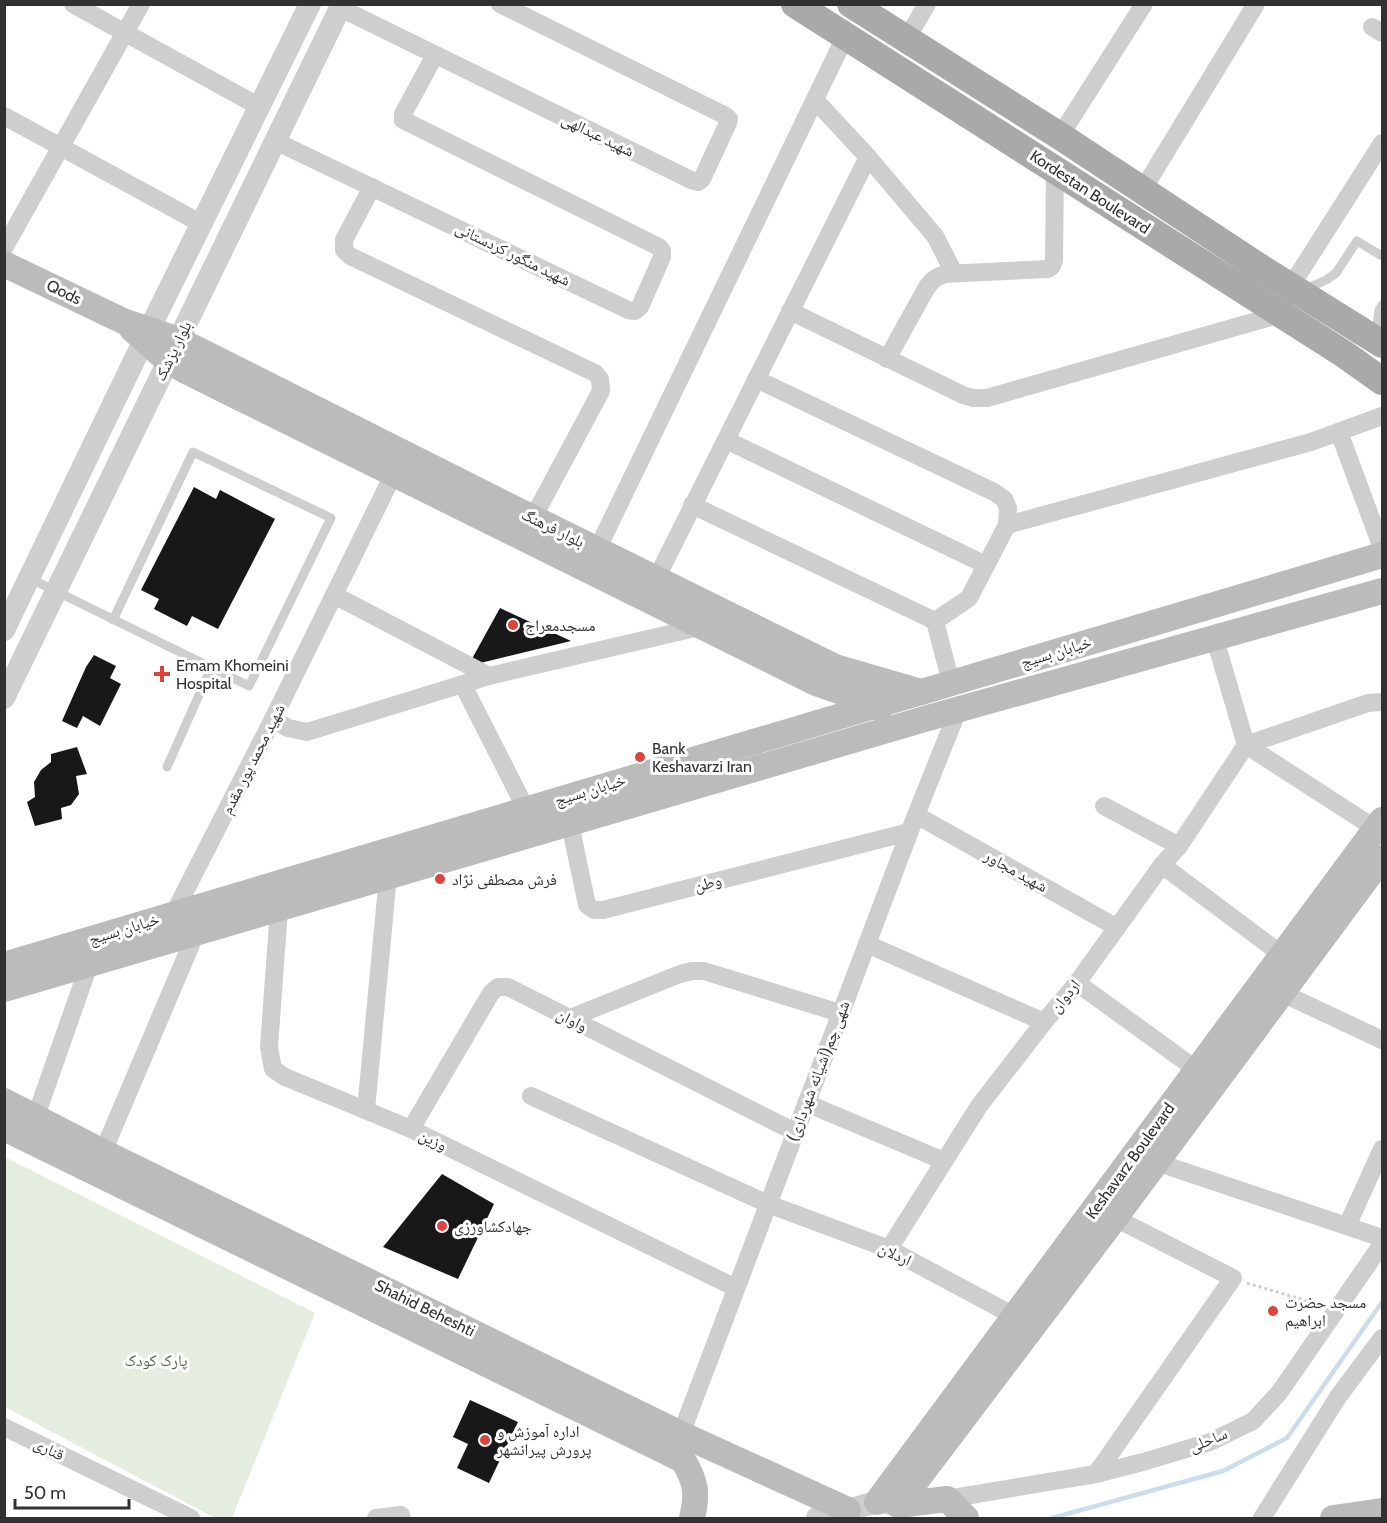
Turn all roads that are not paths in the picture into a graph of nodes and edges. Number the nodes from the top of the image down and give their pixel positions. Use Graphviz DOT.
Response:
graph roads {
  1 [pos="73,4"];
  2 [pos="141,4"];
  3 [pos="310,4"];
  4 [pos="500,4"];
  5 [pos="795,4"];
  6 [pos="850,4"];
  7 [pos="927,4"];
  8 [pos="1144,4"];
  9 [pos="1256,4"];
  10 [pos="341,6"];
  11 [pos="125,33"];
  12 [pos="846,35"];
  13 [pos="906,40"];
  14 [pos="435,55"];
  15 [pos="815,100"];
  16 [pos="260,106"];
  17 [pos="4,116"];
  18 [pos="1060,136"];
  19 [pos="275,141"];
  20 [pos="1383,143"];
  21 [pos="61,147"];
  22 [pos="868,157"];
  23 [pos="1055,169"];
  24 [pos="372,186"];
  25 [pos="1142,190"];
  26 [pos="202,224"];
  27 [pos="1383,256"];
  28 [pos="6,265"];
  29 [pos="954,273"];
  30 [pos="1296,289"];
  31 [pos="1383,305"];
  32 [pos="790,311"];
  33 [pos="1281,314"];
  34 [pos="146,335"];
  35 [pos="1379,342"];
  36 [pos="181,354"];
  37 [pos="887,359"];
  38 [pos="756,379"];
  39 [pos="1383,381"];
  40 [pos="1383,416"];
  41 [pos="1339,432"];
  42 [pos="726,440"];
  43 [pos="394,473"];
  44 [pos="692,505"];
  45 [pos="533,518"];
  46 [pos="1007,525"];
  47 [pos="1383,548"];
  48 [pos="597,550"];
  49 [pos="1383,555"];
  50 [pos="986,565"];
  51 [pos="29,578"];
  52 [pos="651,588"];
  53 [pos="1383,591"];
  54 [pos="57,592"];
  55 [pos="334,595"];
  56 [pos="113,620"];
  57 [pos="934,621"];
  58 [pos="704,626"];
  59 [pos="4,630"];
  60 [pos="1215,639"];
  61 [pos="1065,649"];
  62 [pos="211,668"];
  63 [pos="489,676"];
  64 [pos="1074,678"];
  65 [pos="826,679"];
  66 [pos="951,683"];
  67 [pos="463,685"];
  68 [pos="921,692"];
  69 [pos="4,698"];
  70 [pos="1383,702"];
  71 [pos="879,705"];
  72 [pos="958,710"];
  73 [pos="273,719"];
  74 [pos="803,727"];
  75 [pos="886,730"];
  76 [pos="1246,746"];
  77 [pos="167,767"];
  78 [pos="1104,806"];
  79 [pos="526,809"];
  80 [pos="913,823"];
  81 [pos="570,824"];
  82 [pos="1379,824"];
  83 [pos="1179,846"];
  84 [pos="1383,858"];
  85 [pos="1162,865"];
  86 [pos="388,876"];
  87 [pos="279,909"];
  88 [pos="173,915"];
  89 [pos="1116,927"];
  90 [pos="196,933"];
  91 [pos="867,944"];
  92 [pos="1281,954"];
  93 [pos="4,965"];
  94 [pos="89,965"];
  95 [pos="1077,983"];
  96 [pos="4,989"];
  97 [pos="1282,993"];
  98 [pos="840,1013"];
  99 [pos="570,1018"];
  100 [pos="1044,1022"];
  101 [pos="1383,1040"];
  102 [pos="1197,1070"];
  103 [pos="531,1096"];
  104 [pos="4,1101"];
  105 [pos="806,1103"];
  106 [pos="366,1110"];
  107 [pos="36,1116"];
  108 [pos="4,1128"];
  109 [pos="411,1129"];
  110 [pos="795,1132"];
  111 [pos="1383,1149"];
  112 [pos="103,1152"];
  113 [pos="944,1161"];
  114 [pos="1156,1162"];
  115 [pos="768,1204"];
  116 [pos="1115,1218"];
  117 [pos="1347,1226"];
  118 [pos="1383,1238"];
  119 [pos="1383,1244"];
  120 [pos="889,1250"];
  121 [pos="319,1269"];
  122 [pos="736,1288"];
  123 [pos="1016,1317"];
  124 [pos="1383,1338"];
  125 [pos="1374,1359"];
  126 [pos="621,1417"];
  127 [pos="4,1427"];
  128 [pos="681,1434"];
  129 [pos="1096,1474"];
  130 [pos="893,1508"];
  131 [pos="956,1509"];
  132 [pos="848,1510"];
  133 [pos="1383,1511"];
  134 [pos="191,1518"];
  135 [pos="376,1518"];
  136 [pos="402,1518"];
  137 [pos="692,1518"];
  138 [pos="817,1518"];
  139 [pos="1262,1518"];
  140 [pos="1333,1518"];
  1 -- 11 [label="street"];
  2 -- 11 [label="street"];
  3 -- 16 [label="street, بلوار پزشک"];
  4 -- 14 [label="street, شهید عبدالهی"];
  5 -- 12 [label="main road, Kordestan Boulevard"];
  6 -- 13 [label="main road, Kordestan Boulevard"];
  7 -- 13 [label="street"];
  8 -- 18 [label="street"];
  9 -- 25 [label="street"];
  10 -- 14 [label="street"];
  10 -- 19 [label="street, بلوار پزشک"];
  11 -- 16 [label="street"];
  11 -- 21 [label="street"];
  12 -- 15 [label="street"];
  12 -- 23 [label="main road, Kordestan Boulevard"];
  13 -- 18 [label="main road, Kordestan Boulevard"];
  14 -- 24 [label="street, شهید منگور کردستانی"];
  15 -- 22 [label="street"];
  15 -- 48 [label="street"];
  16 -- 26 [label="street, بلوار پزشک"];
  17 -- 21 [label="street"];
  18 -- 25 [label="main road, Kordestan Boulevard"];
  19 -- 24 [label="street, شهید منگور کردستانی"];
  19 -- 36 [label="street, بلوار پزشک"];
  20 -- 30 [label="street"];
  21 -- 26 [label="street"];
  21 -- 28 [label="street"];
  22 -- 29 [label="street"];
  22 -- 32 [label="street"];
  23 -- 29 [label="street"];
  23 -- 33 [label="main road, Kordestan Boulevard"];
  24 -- 45 [label="street"];
  25 -- 30 [label="main road, Kordestan Boulevard"];
  26 -- 34 [label="street, بلوار پزشک"];
  27 -- 30 [label="lane"];
  28 -- 34 [label="main road, Qods"];
  29 -- 37 [label="street"];
  30 -- 33 [label="street"];
  30 -- 35 [label="main road, Kordestan Boulevard"];
  31 -- 35 [label="lane"];
  32 -- 37 [label="street"];
  32 -- 38 [label="street"];
  33 -- 37 [label="street"];
  33 -- 39 [label="main road, Kordestan Boulevard"];
  34 -- 36 [label="main road, Qods"];
  34 -- 51 [label="street, بلوار پزشک"];
  36 -- 43 [label="main road, بلوار فرهنگ"];
  36 -- 45 [label="main road, بلوار فرهنگ"];
  36 -- 54 [label="street, بلوار پزشک"];
  38 -- 42 [label="street"];
  38 -- 46 [label="street"];
  40 -- 41 [label="street"];
  41 -- 46 [label="street"];
  41 -- 47 [label="street"];
  42 -- 44 [label="street"];
  42 -- 50 [label="street"];
  43 -- 52 [label="main road, بلوار فرهنگ"];
  43 -- 55 [label="street, شهید محمد پور مقدم"];
  44 -- 52 [label="street"];
  44 -- 57 [label="street"];
  45 -- 48 [label="main road, بلوار فرهنگ"];
  46 -- 50 [label="street"];
  48 -- 52 [label="main road, بلوار فرهنگ"];
  49 -- 61 [label="main road, خیابان بسیج"];
  50 -- 57 [label="street"];
  51 -- 54 [label="lane"];
  51 -- 59 [label="street, بلوار پزشک"];
  52 -- 58 [label="main road, بلوار فرهنگ"];
  52 -- 65 [label="main road, بلوار فرهنگ"];
  53 -- 60 [label="main road, خیابان بسیج"];
  54 -- 56 [label="lane"];
  54 -- 69 [label="street, بلوار پزشک"];
  55 -- 63 [label="street"];
  55 -- 73 [label="street, شهید محمد پور مقدم"];
  56 -- 62 [label="lane"];
  56 -- 62 [label="lane"];
  57 -- 66 [label="street"];
  58 -- 63 [label="street"];
  58 -- 65 [label="main road, بلوار فرهنگ"];
  60 -- 64 [label="main road, خیابان بسیج"];
  60 -- 76 [label="street"];
  61 -- 64 [label="main road"];
  61 -- 66 [label="main road, خیابان بسیج"];
  62 -- 77 [label="lane"];
  63 -- 67 [label="street"];
  64 -- 72 [label="main road, خیابان بسیج"];
  65 -- 68 [label="main road, بلوار فرهنگ"];
  65 -- 71 [label="main road, بلوار فرهنگ"];
  65 -- 74 [label="main road"];
  66 -- 68 [label="main road, خیابان بسیج"];
  67 -- 73 [label="street"];
  67 -- 79 [label="street"];
  68 -- 71 [label="main road, خیابان بسیج"];
  70 -- 76 [label="street"];
  71 -- 74 [label="main road, خیابان بسیج"];
  71 -- 75 [label="main road"];
  72 -- 75 [label="main road, خیابان بسیج"];
  72 -- 80 [label="street, شهی چم(آشیانه شهرداری)"];
  73 -- 88 [label="street, شهید محمد پور مقدم"];
  74 -- 79 [label="main road, خیابان بسیج"];
  75 -- 81 [label="main road, خیابان بسیج"];
  76 -- 82 [label="street"];
  76 -- 83 [label="street, اردوان"];
  78 -- 83 [label="street"];
  79 -- 88 [label="main road, خیابان بسیج"];
  80 -- 81 [label="street, وطن"];
  80 -- 89 [label="street, شهید مجاور"];
  80 -- 91 [label="street, شهی چم(آشیانه شهرداری)"];
  81 -- 86 [label="main road, خیابان بسیج"];
  82 -- 92 [label="main road, Keshavarz Boulevard"];
  83 -- 85 [label="street, اردوان"];
  84 -- 97 [label="main road, Keshavarz Boulevard"];
  85 -- 89 [label="street, اردوان"];
  85 -- 92 [label="street"];
  86 -- 87 [label="main road, خیابان بسیج"];
  86 -- 106 [label="street"];
  87 -- 90 [label="main road, خیابان بسیج"];
  87 -- 106 [label="street, وزین"];
  88 -- 93 [label="main road, خیابان بسیج"];
  89 -- 95 [label="street, اردوان"];
  90 -- 94 [label="main road, خیابان بسیج"];
  90 -- 112 [label="street"];
  91 -- 98 [label="street, شهی چم(آشیانه شهرداری)"];
  91 -- 100 [label="street"];
  92 -- 102 [label="main road, Keshavarz Boulevard"];
  94 -- 96 [label="main road, خیابان بسیج"];
  94 -- 107 [label="street"];
  95 -- 100 [label="street, اردوان"];
  95 -- 102 [label="street"];
  97 -- 101 [label="street"];
  97 -- 114 [label="main road, Keshavarz Boulevard"];
  98 -- 99 [label="street"];
  98 -- 105 [label="street, شهی چم(آشیانه شهرداری)"];
  99 -- 109 [label="street, واوان"];
  99 -- 110 [label="street, واوان"];
  100 -- 113 [label="street, اردوان"];
  102 -- 123 [label="main road, Keshavarz Boulevard"];
  103 -- 115 [label="street, اردلان"];
  104 -- 107 [label="main road, Shahid Beheshti"];
  105 -- 110 [label="street, شهی چم(آشیانه شهرداری)"];
  105 -- 113 [label="street"];
  106 -- 109 [label="street, وزین"];
  107 -- 112 [label="main road, Shahid Beheshti"];
  108 -- 121 [label="main road, Shahid Beheshti"];
  109 -- 122 [label="street, وزین"];
  110 -- 115 [label="street, شهی چم(آشیانه شهرداری)"];
  111 -- 117 [label="street"];
  112 -- 121 [label="main road, Shahid Beheshti"];
  113 -- 120 [label="street, اردوان"];
  114 -- 116 [label="main road, Keshavarz Boulevard"];
  114 -- 117 [label="street"];
  115 -- 120 [label="street, اردلان"];
  115 -- 122 [label="street, شهی چم(آشیانه شهرداری)"];
  116 -- 129 [label="street"];
  116 -- 130 [label="main road, Keshavarz Boulevard"];
  117 -- 118 [label="street"];
  119 -- 129 [label="street, ساحلی"];
  120 -- 123 [label="street, اردلان"];
  121 -- 126 [label="main road, Shahid Beheshti"];
  122 -- 128 [label="street, شهی چم(آشیانه شهرداری)"];
  123 -- 130 [label="main road, Keshavarz Boulevard"];
  124 -- 125 [label="street"];
  125 -- 139 [label="street"];
  126 -- 128 [label="main road, Shahid Beheshti"];
  126 -- 137 [label="main road, Shahid Beheshti"];
  127 -- 134 [label="street, قناری"];
  128 -- 132 [label="main road, Shahid Beheshti"];
  129 -- 131 [label="street, ساحلی"];
  130 -- 131 [label="main road"];
  130 -- 132 [label="street"];
  132 -- 138 [label="street"];
  133 -- 140 [label="main road"];
  135 -- 136 [label="street"];
}
